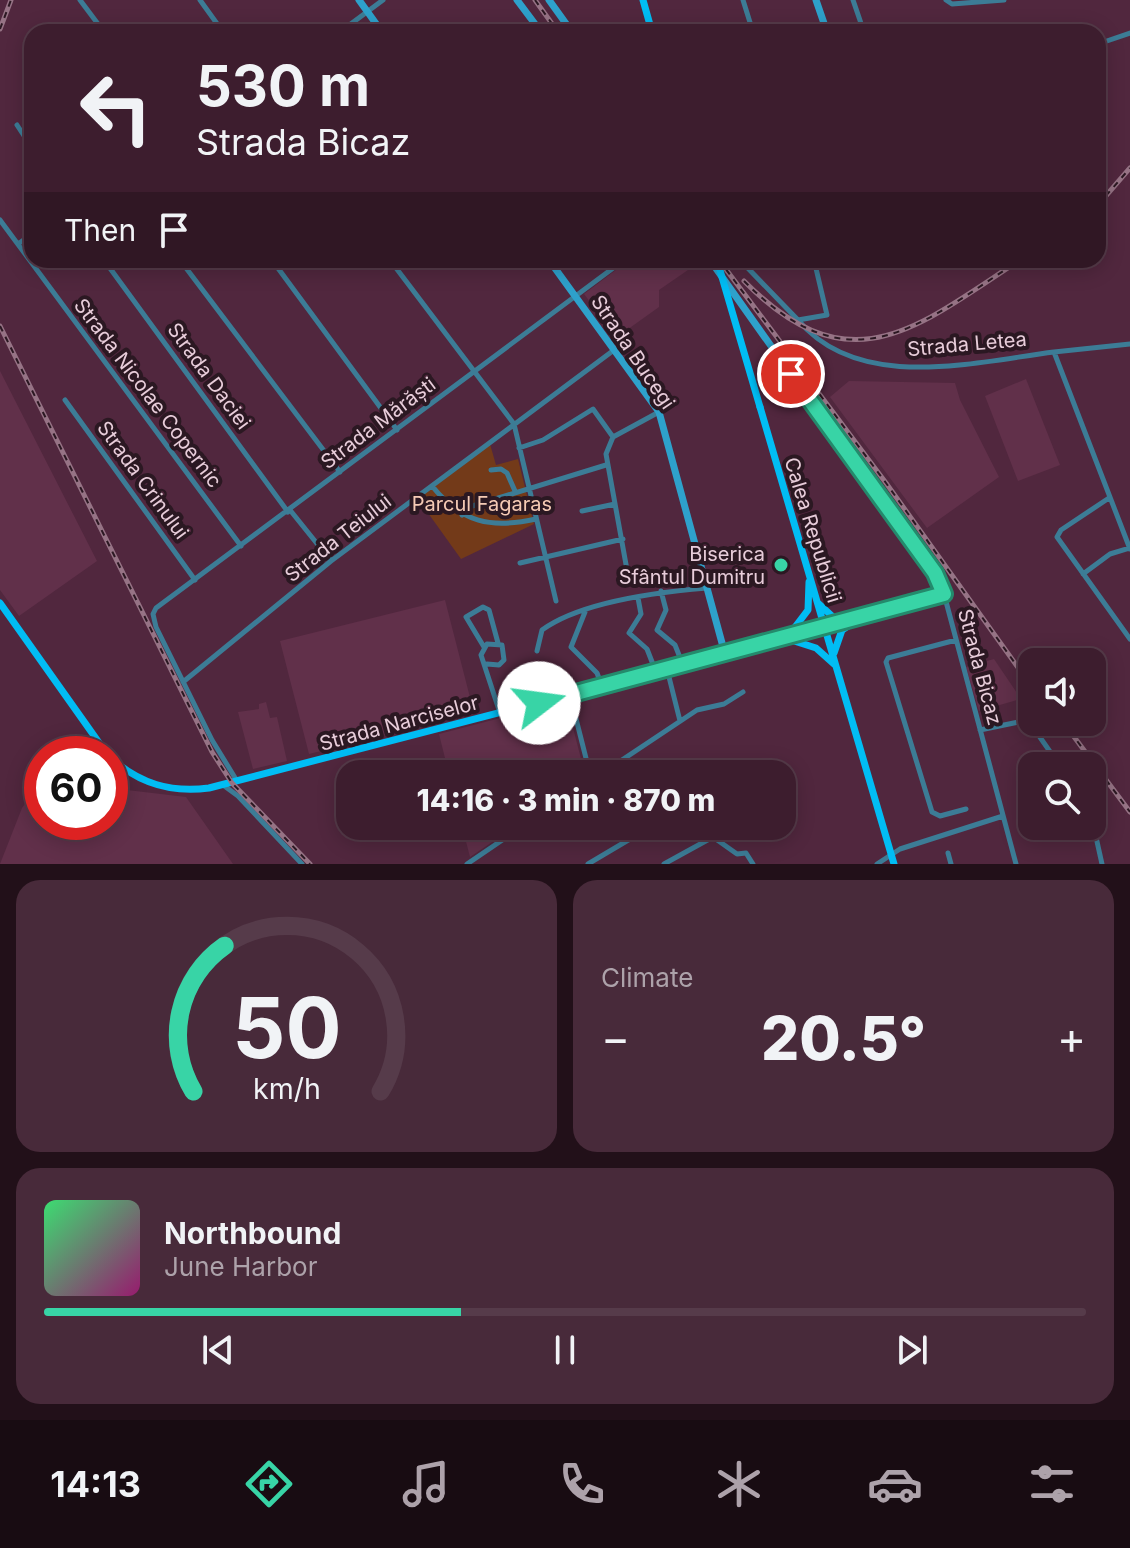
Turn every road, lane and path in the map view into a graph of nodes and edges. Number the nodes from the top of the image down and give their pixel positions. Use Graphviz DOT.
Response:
graph roads {
  1 [pos="80,0"];
  2 [pos="200,0"];
  3 [pos="359,0"];
  4 [pos="383,0"];
  5 [pos="517,0"];
  6 [pos="549,0"];
  7 [pos="643,0"];
  8 [pos="743,0"];
  9 [pos="853,0"];
  10 [pos="946,0"];
  11 [pos="1004,0"];
  12 [pos="816,1"];
  13 [pos="367,12"];
  14 [pos="98,24"];
  15 [pos="217,24"];
  16 [pos="351,24"];
  17 [pos="376,24"];
  18 [pos="535,24"];
  19 [pos="566,24"];
  20 [pos="650,24"];
  21 [pos="750,24"];
  22 [pos="824,24"];
  23 [pos="860,24"];
  24 [pos="1130,33"];
  25 [pos="1106,41"];
  26 [pos="17,125"];
  27 [pos="24,136"];
  28 [pos="0,220"];
  29 [pos="24,240"];
  30 [pos="18,244"];
  31 [pos="24,252"];
  32 [pos="36,268"];
  33 [pos="110,268"];
  34 [pos="186,268"];
  35 [pos="278,268"];
  36 [pos="396,268"];
  37 [pos="555,268"];
  38 [pos="613,268"];
  39 [pos="716,268"];
  40 [pos="719,268"];
  41 [pos="748,268"];
  42 [pos="816,268"];
  43 [pos="576,296"];
  44 [pos="798,320"];
  45 [pos="1130,344"];
  46 [pos="615,350"];
  47 [pos="1054,352"];
  48 [pos="472,372"];
  49 [pos="65,400"];
  50 [pos="659,412"];
  51 [pos="514,424"];
  52 [pos="397,430"];
  53 [pos="613,437"];
  54 [pos="519,448"];
  55 [pos="606,465"];
  56 [pos="491,470"];
  57 [pos="340,472"];
  58 [pos="432,486"];
  59 [pos="528,486"];
  60 [pos="492,487"];
  61 [pos="515,491"];
  62 [pos="496,497"];
  63 [pos="1109,498"];
  64 [pos="615,504"];
  65 [pos="289,511"];
  66 [pos="582,511"];
  67 [pos="462,515"];
  68 [pos="536,519"];
  69 [pos="623,539"];
  70 [pos="241,546"];
  71 [pos="1130,549"];
  72 [pos="546,558"];
  73 [pos="331,561"];
  74 [pos="520,563"];
  75 [pos="808,568"];
  76 [pos="1083,574"];
  77 [pos="195,580"];
  78 [pos="629,581"];
  79 [pos="708,588"];
  80 [pos="661,591"];
  81 [pos="944,594"];
  82 [pos="638,598"];
  83 [pos="556,601"];
  84 [pos="818,602"];
  85 [pos="0,603"];
  86 [pos="586,611"];
  87 [pos="860,618"];
  88 [pos="825,628"];
  89 [pos="782,639"];
  90 [pos="1130,639"];
  91 [pos="956,640"];
  92 [pos="498,643"];
  93 [pos="484,647"];
  94 [pos="537,651"];
  95 [pos="725,654"];
  96 [pos="835,663"];
  97 [pos="487,664"];
  98 [pos="683,665"];
  99 [pos="667,669"];
  100 [pos="656,672"];
  101 [pos="183,682"];
  102 [pos="544,684"];
  103 [pos="602,686"];
  104 [pos="743,692"];
  105 [pos="570,695"];
  106 [pos="539,703"];
  107 [pos="500,713"];
  108 [pos="680,721"];
  109 [pos="980,730"];
  110 [pos="94,736"];
  111 [pos="1050,752"];
  112 [pos="586,760"];
  113 [pos="622,760"];
  114 [pos="128,772"];
  115 [pos="230,783"];
  116 [pos="966,809"];
  117 [pos="1003,816"];
  118 [pos="503,840"];
  119 [pos="629,840"];
  120 [pos="708,840"];
  121 [pos="717,840"];
  122 [pos="1097,840"];
  123 [pos="948,853"];
  124 [pos="891,854"];
  125 [pos="602,856"];
  126 [pos="469,863"];
  127 [pos="302,864"];
  128 [pos="588,864"];
  129 [pos="607,864"];
  130 [pos="664,864"];
  131 [pos="753,864"];
  132 [pos="877,864"];
  133 [pos="894,864"];
  134 [pos="951,864"];
  135 [pos="1016,864"];
  136 [pos="1102,864"];
  1 -- 14 [label="street"];
  2 -- 15 [label="street"];
  3 -- 13 [label="street"];
  4 -- 13 [label="street"];
  5 -- 18 [label="street"];
  6 -- 19 [label="street"];
  7 -- 20 [label="main road"];
  8 -- 21 [label="street"];
  9 -- 23 [label="street"];
  10 -- 11 [label="street"];
  12 -- 22 [label="street"];
  13 -- 16 [label="street"];
  13 -- 17 [label="street"];
  24 -- 25 [label="street"];
  26 -- 27 [label="street"];
  28 -- 30 [label="street, Strada Nicolae Copernic"];
  29 -- 30 [label="street"];
  30 -- 31 [label="street, Strada Nicolae Copernic"];
  32 -- 70 [label="street, Strada Nicolae Copernic"];
  33 -- 65 [label="street, Strada Daciei"];
  34 -- 57 [label="street"];
  35 -- 52 [label="street"];
  36 -- 48 [label="street"];
  37 -- 43 [label="street, Strada Bucegi"];
  38 -- 43 [label="street, Strada Mărăști"];
  39 -- 81 [label="street, Strada Bicaz"];
  40 -- 75 [label="main road, Calea Republicii, bridge"];
  41 -- 44 [label="street, Strada Letea"];
  42 -- 44 [label="street"];
  43 -- 46 [label="street, Strada Bucegi"];
  43 -- 48 [label="street, Strada Mărăști"];
  44 -- 47 [label="street, Strada Letea"];
  45 -- 47 [label="street, Strada Letea"];
  46 -- 50 [label="street, Strada Bucegi"];
  46 -- 51 [label="street, Strada Teiului"];
  47 -- 63 [label="street, Strada Letea"];
  48 -- 51 [label="street"];
  48 -- 52 [label="street, Strada Mărăști"];
  49 -- 77 [label="street, Strada Crinului"];
  50 -- 53 [label="street"];
  50 -- 79 [label="street, Strada Bucegi"];
  51 -- 54 [label="street"];
  51 -- 58 [label="street, Strada Teiului"];
  52 -- 57 [label="street, Strada Mărăști"];
  53 -- 54 [label="street"];
  53 -- 55 [label="street"];
  54 -- 59 [label="street"];
  55 -- 59 [label="street"];
  55 -- 64 [label="street"];
  56 -- 61 [label="street"];
  57 -- 65 [label="street, Strada Mărăști"];
  58 -- 67 [label="street"];
  58 -- 73 [label="street, Strada Teiului"];
  59 -- 61 [label="street"];
  59 -- 68 [label="street"];
  60 -- 62 [label="street"];
  61 -- 62 [label="street"];
  62 -- 67 [label="street"];
  63 -- 71 [label="street, Strada Letea"];
  63 -- 76 [label="street"];
  64 -- 66 [label="street"];
  64 -- 69 [label="street"];
  65 -- 70 [label="street, Strada Mărăști"];
  65 -- 73 [label="street, Strada Daciei"];
  67 -- 68 [label="street"];
  68 -- 72 [label="street"];
  69 -- 72 [label="street"];
  69 -- 78 [label="street"];
  70 -- 77 [label="street, Strada Mărăști"];
  71 -- 76 [label="street"];
  72 -- 74 [label="street"];
  72 -- 83 [label="street"];
  73 -- 101 [label="street, Strada Teiului"];
  75 -- 84 [label="main road, Calea Republicii"];
  75 -- 89 [label="main road"];
  76 -- 90 [label="street"];
  77 -- 101 [label="street, Strada Mărăști"];
  79 -- 80 [label="street"];
  79 -- 95 [label="street, Strada Bucegi"];
  80 -- 82 [label="street"];
  80 -- 98 [label="street"];
  81 -- 87 [label="street, Strada Narciselor"];
  81 -- 91 [label="street, Strada Bicaz"];
  82 -- 86 [label="street"];
  82 -- 100 [label="street"];
  84 -- 87 [label="main road"];
  84 -- 88 [label="main road, Calea Republicii"];
  85 -- 110 [label="main road, Strada Narciselor"];
  86 -- 94 [label="street"];
  86 -- 103 [label="street"];
  87 -- 88 [label="street, Strada Narciselor"];
  87 -- 96 [label="main road"];
  88 -- 89 [label="main road, Strada Narciselor"];
  88 -- 96 [label="main road, Calea Republicii"];
  89 -- 95 [label="main road, Strada Narciselor"];
  89 -- 96 [label="main road"];
  91 -- 109 [label="street, Strada Bicaz"];
  91 -- 116 [label="street"];
  92 -- 93 [label="street"];
  92 -- 93 [label="street"];
  92 -- 97 [label="street"];
  93 -- 97 [label="street"];
  95 -- 98 [label="main road, Strada Narciselor"];
  96 -- 124 [label="main road, Calea Republicii"];
  97 -- 107 [label="street"];
  98 -- 99 [label="main road, Strada Narciselor"];
  99 -- 100 [label="main road, Strada Narciselor"];
  99 -- 108 [label="street"];
  100 -- 103 [label="main road, Strada Narciselor"];
  101 -- 115 [label="street"];
  102 -- 106 [label="street"];
  103 -- 105 [label="main road, Strada Narciselor"];
  104 -- 108 [label="street"];
  105 -- 106 [label="main road, Strada Narciselor"];
  105 -- 112 [label="street"];
  106 -- 107 [label="main road, Strada Narciselor"];
  107 -- 115 [label="main road, Strada Narciselor"];
  108 -- 113 [label="street"];
  109 -- 111 [label="street"];
  109 -- 117 [label="street, Strada Bicaz"];
  114 -- 115 [label="main road, Strada Narciselor"];
  115 -- 127 [label="street"];
  117 -- 124 [label="street"];
  117 -- 135 [label="street, Strada Bicaz"];
  118 -- 126 [label="street"];
  119 -- 125 [label="street"];
  120 -- 130 [label="street"];
  121 -- 131 [label="street"];
  122 -- 136 [label="street"];
  123 -- 134 [label="street"];
  124 -- 132 [label="street"];
  124 -- 133 [label="main road, Calea Republicii"];
  125 -- 128 [label="street"];
  125 -- 129 [label="street"];
}
